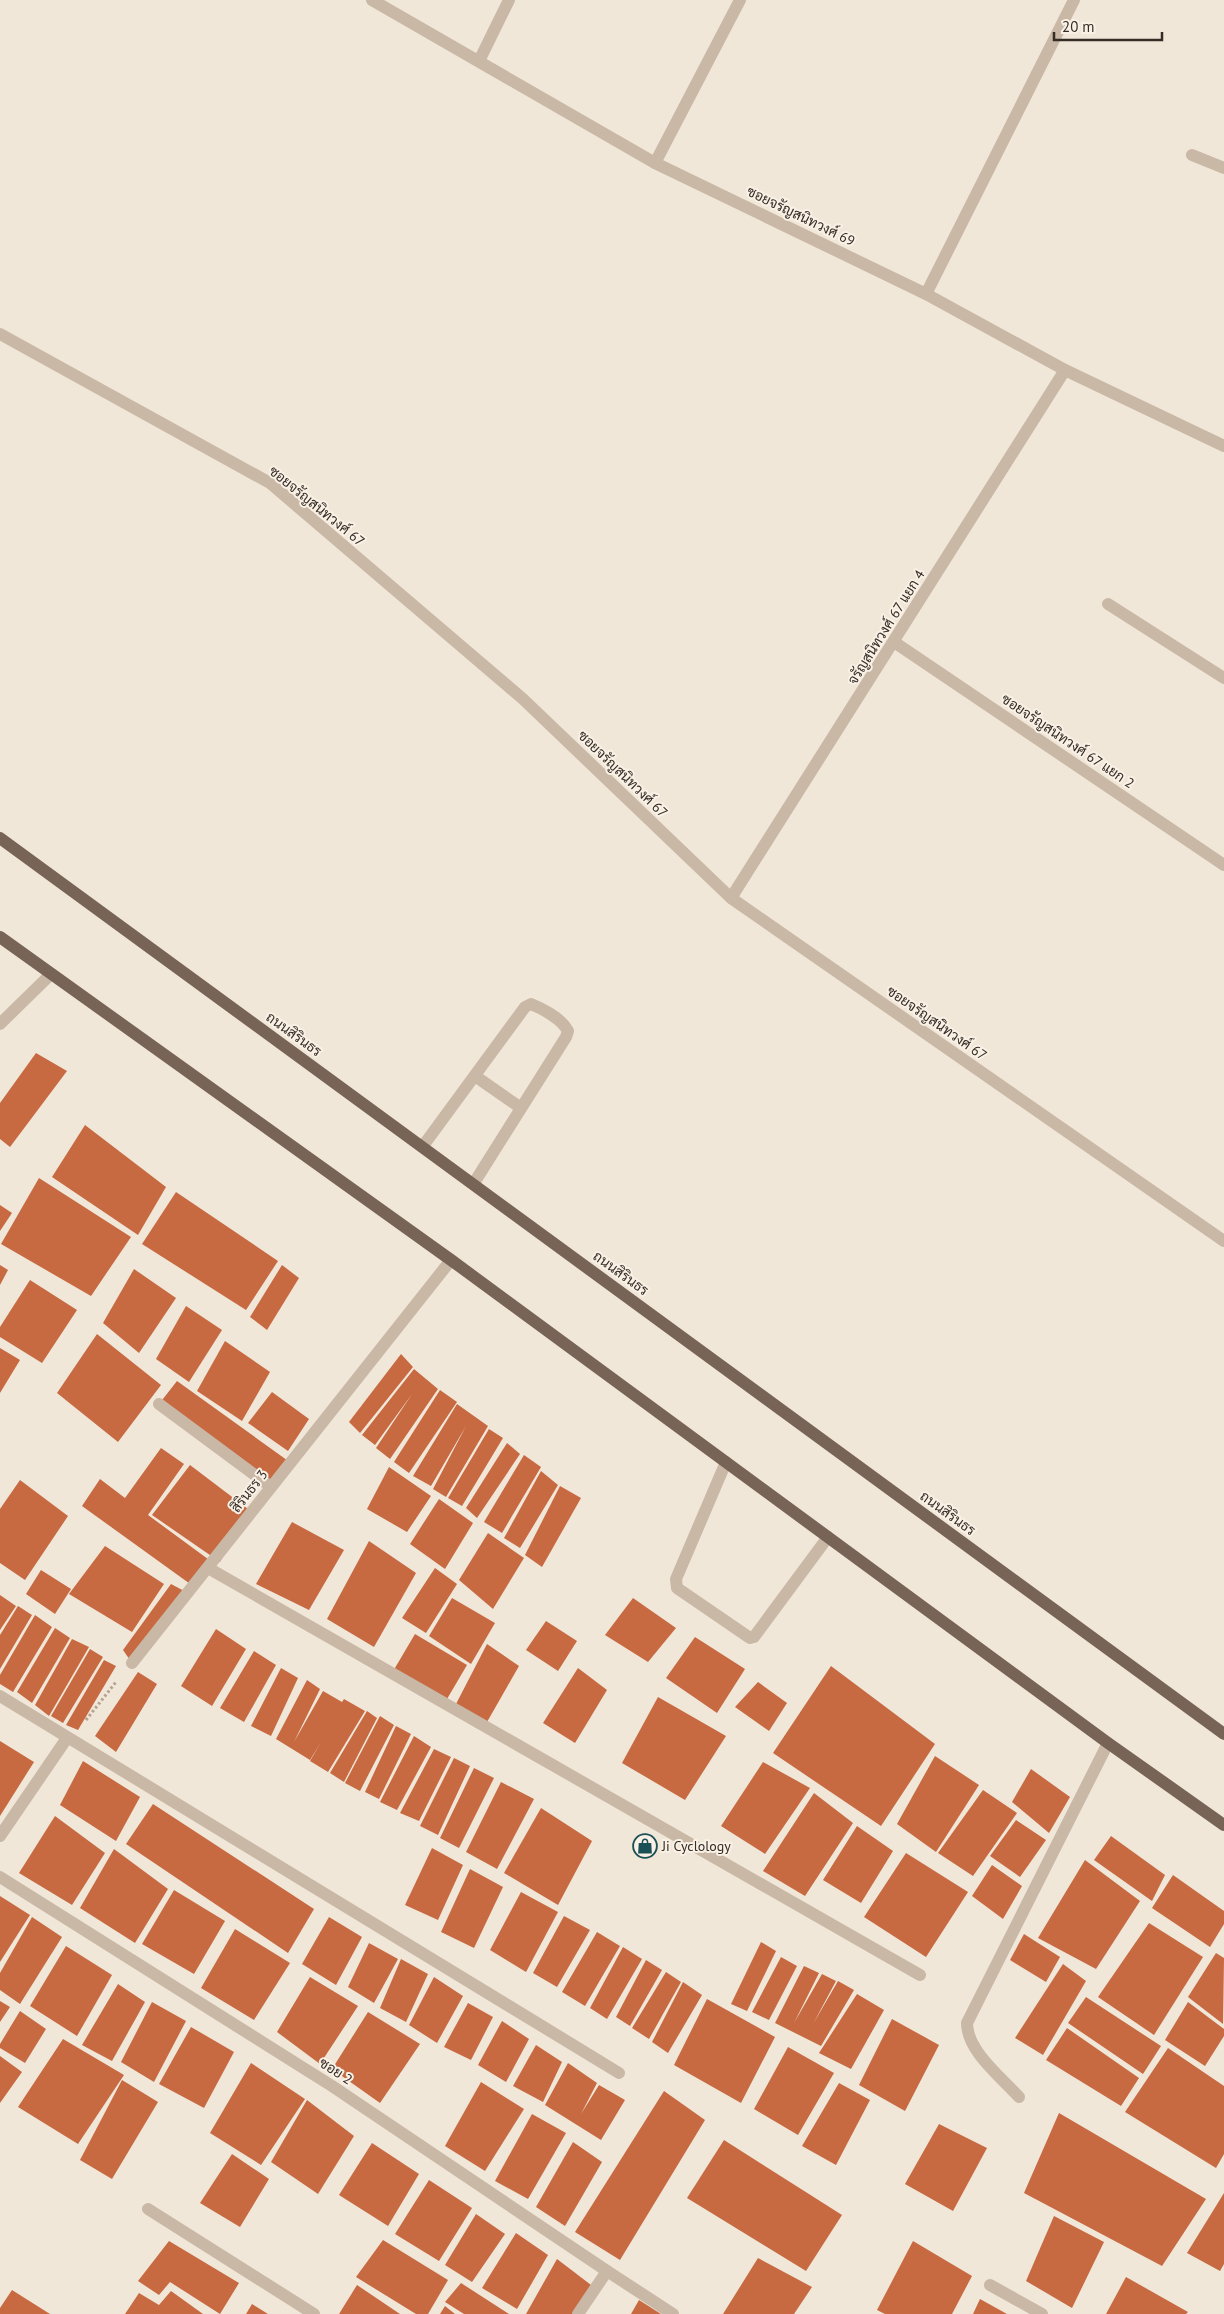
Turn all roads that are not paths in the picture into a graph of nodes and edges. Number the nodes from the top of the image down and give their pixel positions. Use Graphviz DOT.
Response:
graph roads {
  1 [pos="372,0"];
  2 [pos="509,0"];
  3 [pos="740,0"];
  4 [pos="1074,0"];
  5 [pos="479,61"];
  6 [pos="1192,155"];
  7 [pos="655,163"];
  8 [pos="1224,168"];
  9 [pos="926,294"];
  10 [pos="0,334"];
  11 [pos="1065,370"];
  12 [pos="1224,446"];
  13 [pos="1108,604"];
  14 [pos="894,642"];
  15 [pos="1224,678"];
  16 [pos="0,838"];
  17 [pos="1224,865"];
  18 [pos="731,898"];
  19 [pos="0,937"];
  20 [pos="52,974"];
  21 [pos="0,1024"];
  22 [pos="475,1076"];
  23 [pos="521,1108"];
  24 [pos="422,1146"];
  25 [pos="474,1183"];
  26 [pos="1224,1241"];
  27 [pos="451,1260"];
  28 [pos="159,1404"];
  29 [pos="726,1462"];
  30 [pos="271,1487"];
  31 [pos="828,1537"];
  32 [pos="208,1568"];
  33 [pos="132,1663"];
  34 [pos="0,1696"];
  35 [pos="1224,1732"];
  36 [pos="68,1739"];
  37 [pos="1108,1743"];
  38 [pos="1224,1824"];
  39 [pos="0,1836"];
  40 [pos="0,1877"];
  41 [pos="920,1975"];
  42 [pos="619,2073"];
  43 [pos="1019,2097"];
  44 [pos="148,2209"];
  45 [pos="606,2271"];
  46 [pos="990,2285"];
  47 [pos="314,2314"];
  48 [pos="578,2314"];
  49 [pos="673,2314"];
  50 [pos="1042,2314"];
  1 -- 5 [label="street, ซอยจรัญสนิทวงศ์ 69"];
  2 -- 5 [label="street"];
  3 -- 7 [label="street"];
  4 -- 9 [label="street"];
  5 -- 7 [label="street, ซอยจรัญสนิทวงศ์ 69"];
  6 -- 8 [label="street"];
  7 -- 9 [label="street, ซอยจรัญสนิทวงศ์ 69"];
  9 -- 11 [label="street, ซอยจรัญสนิทวงศ์ 69"];
  10 -- 18 [label="street, ซอยจรัญสนิทวงศ์ 67"];
  11 -- 12 [label="street, ซอยจรัญสนิทวงศ์ 69"];
  11 -- 14 [label="street, จรัญสนิทวงศ์ 67 แยก 4"];
  13 -- 15 [label="street"];
  14 -- 17 [label="street, ซอยจรัญสนิทวงศ์ 67 แยก 2"];
  14 -- 18 [label="street, จรัญสนิทวงศ์ 67 แยก 4"];
  16 -- 24 [label="main road, ถนนสิรินธร"];
  18 -- 26 [label="street, ซอยจรัญสนิทวงศ์ 67"];
  19 -- 20 [label="main road"];
  20 -- 21 [label="street"];
  20 -- 27 [label="main road"];
  22 -- 23 [label="street"];
  22 -- 23 [label="street"];
  22 -- 24 [label="street"];
  23 -- 25 [label="street"];
  24 -- 25 [label="main road, ถนนสิรินธร"];
  25 -- 35 [label="main road, ถนนสิรินธร"];
  27 -- 29 [label="main road"];
  27 -- 30 [label="street, สิรินธร 3"];
  28 -- 30 [label="street"];
  29 -- 31 [label="main road"];
  29 -- 31 [label="street"];
  30 -- 32 [label="street, สิรินธร 3"];
  31 -- 37 [label="main road"];
  32 -- 33 [label="street, สิรินธร 3"];
  32 -- 41 [label="street"];
  34 -- 36 [label="street"];
  36 -- 39 [label="street"];
  36 -- 42 [label="street"];
  37 -- 38 [label="main road"];
  37 -- 43 [label="street"];
  40 -- 45 [label="street, ซอย 2"];
  44 -- 47 [label="street"];
  45 -- 48 [label="street"];
  45 -- 49 [label="street, ซอย 2"];
  46 -- 50 [label="street"];
}
